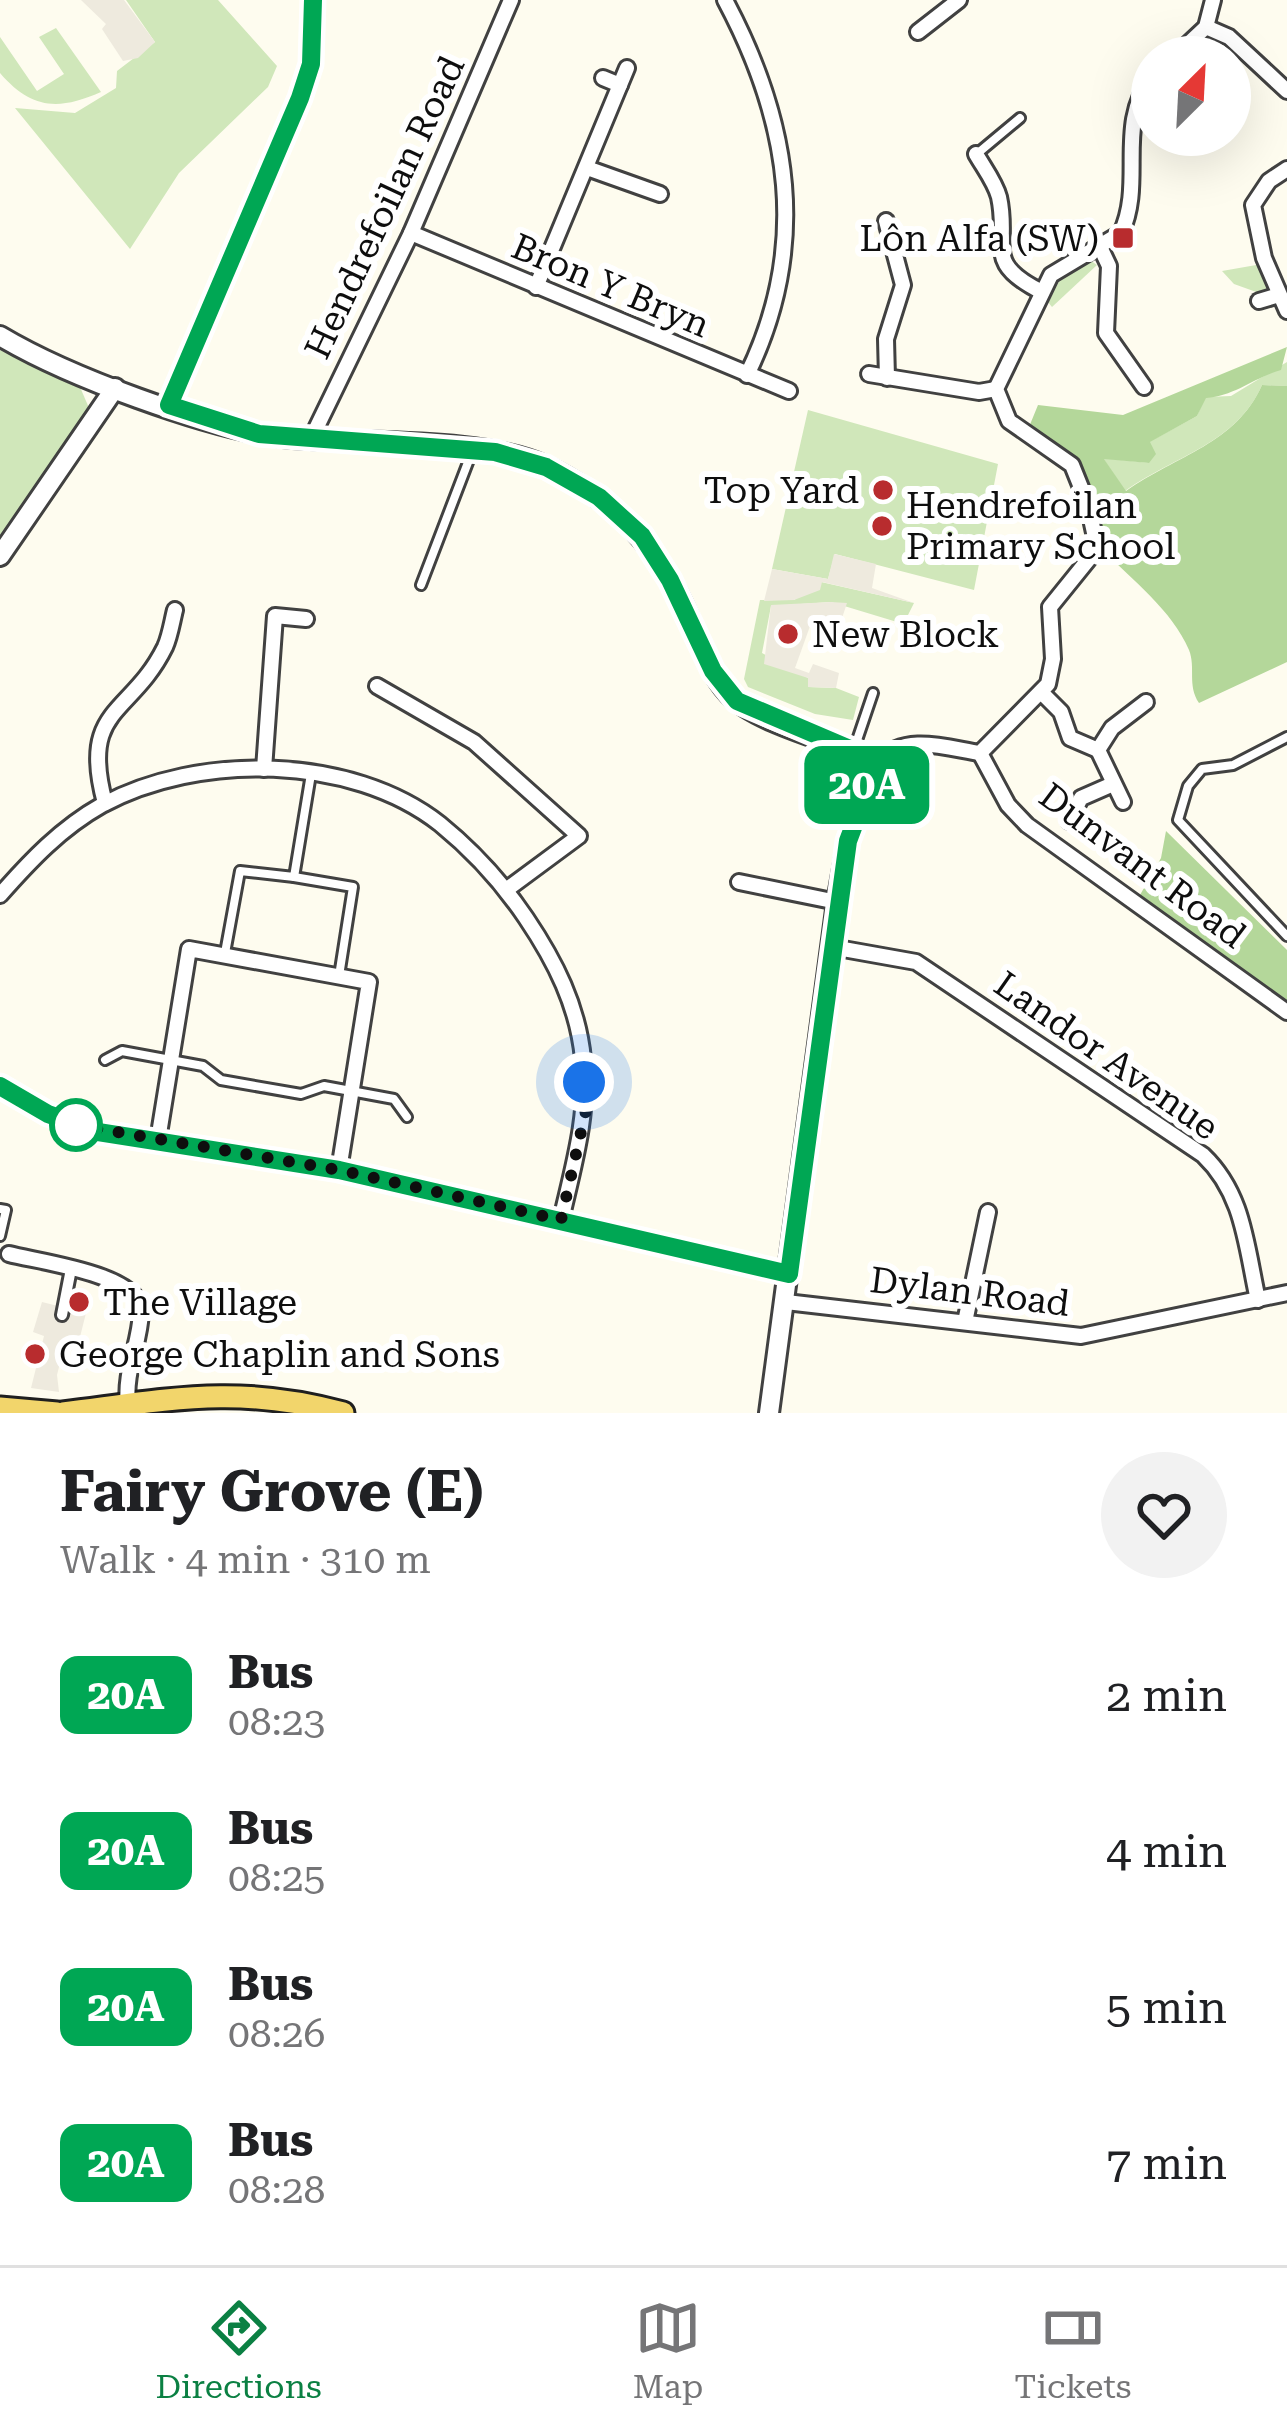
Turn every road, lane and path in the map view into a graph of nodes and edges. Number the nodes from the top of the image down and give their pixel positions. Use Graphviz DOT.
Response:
graph roads {
  1 [pos="313,0"];
  2 [pos="511,0"];
  3 [pos="725,0"];
  4 [pos="958,0"];
  5 [pos="1213,0"];
  6 [pos="1206,27"];
  7 [pos="919,32"];
  8 [pos="1196,36"];
  9 [pos="627,68"];
  10 [pos="603,78"];
  11 [pos="620,85"];
  12 [pos="1287,91"];
  13 [pos="1020,118"];
  14 [pos="976,154"];
  15 [pos="1131,156"];
  16 [pos="587,168"];
  17 [pos="1287,169"];
  18 [pos="660,193"];
  19 [pos="886,221"];
  20 [pos="411,233"];
  21 [pos="1101,249"];
  22 [pos="536,286"];
  23 [pos="1042,292"];
  24 [pos="1279,295"];
  25 [pos="1259,302"];
  26 [pos="1287,311"];
  27 [pos="0,336"];
  28 [pos="868,374"];
  29 [pos="747,375"];
  30 [pos="887,378"];
  31 [pos="1144,387"];
  32 [pos="115,388"];
  33 [pos="996,389"];
  34 [pos="789,391"];
  35 [pos="169,405"];
  36 [pos="311,439"];
  37 [pos="473,451"];
  38 [pos="0,556"];
  39 [pos="421,585"];
  40 [pos="175,610"];
  41 [pos="305,619"];
  42 [pos="377,686"];
  43 [pos="873,693"];
  44 [pos="1042,693"];
  45 [pos="1146,702"];
  46 [pos="1287,737"];
  47 [pos="854,749"];
  48 [pos="1098,750"];
  49 [pos="980,753"];
  50 [pos="878,761"];
  51 [pos="263,769"];
  52 [pos="311,774"];
  53 [pos="1113,784"];
  54 [pos="1123,802"];
  55 [pos="105,803"];
  56 [pos="1069,820"];
  57 [pos="294,878"];
  58 [pos="739,882"];
  59 [pos="506,890"];
  60 [pos="0,895"];
  61 [pos="837,902"];
  62 [pos="1287,936"];
  63 [pos="832,947"];
  64 [pos="225,955"];
  65 [pos="339,976"];
  66 [pos="1287,1012"];
  67 [pos="172,1058"];
  68 [pos="105,1060"];
  69 [pos="0,1086"];
  70 [pos="352,1092"];
  71 [pos="406,1117"];
  72 [pos="158,1140"];
  73 [pos="339,1170"];
  74 [pos="0,1209"];
  75 [pos="987,1212"];
  76 [pos="561,1220"];
  77 [pos="0,1236"];
  78 [pos="5,1253"];
  79 [pos="71,1269"];
  80 [pos="789,1274"];
  81 [pos="1287,1293"];
  82 [pos="1258,1300"];
  83 [pos="786,1302"];
  84 [pos="62,1315"];
  85 [pos="965,1322"];
  86 [pos="0,1408"];
  87 [pos="130,1408"];
  88 [pos="60,1413"];
  89 [pos="343,1413"];
  90 [pos="770,1413"];
  1 -- 35 [label="street"];
  2 -- 20 [label="street, Hendrefoilan Road"];
  3 -- 29 [label="street"];
  4 -- 7 [label="street"];
  5 -- 6 [label="street"];
  6 -- 8 [label="street"];
  6 -- 12 [label="street"];
  9 -- 11 [label="street"];
  10 -- 11 [label="street"];
  11 -- 16 [label="street"];
  13 -- 14 [label="lane"];
  14 -- 23 [label="street"];
  15 -- 21 [label="street"];
  16 -- 18 [label="street"];
  16 -- 22 [label="street"];
  17 -- 24 [label="street"];
  19 -- 30 [label="street"];
  20 -- 22 [label="street, Bron Y Bryn"];
  20 -- 36 [label="street, Hendrefoilan Road"];
  21 -- 23 [label="street"];
  21 -- 31 [label="street"];
  22 -- 29 [label="street, Bron Y Bryn"];
  23 -- 33 [label="street"];
  24 -- 25 [label="street"];
  24 -- 26 [label="street"];
  27 -- 32 [label="street"];
  28 -- 30 [label="street"];
  29 -- 34 [label="street, Bron Y Bryn"];
  30 -- 33 [label="street"];
  32 -- 35 [label="street"];
  32 -- 38 [label="street"];
  33 -- 44 [label="street"];
  35 -- 36 [label="street"];
  36 -- 37 [label="street"];
  37 -- 39 [label="lane"];
  37 -- 47 [label="street"];
  40 -- 55 [label="street"];
  41 -- 51 [label="street"];
  42 -- 59 [label="street"];
  43 -- 47 [label="lane"];
  44 -- 48 [label="street"];
  44 -- 49 [label="street"];
  45 -- 48 [label="street"];
  46 -- 62 [label="lane"];
  47 -- 50 [label="street"];
  48 -- 53 [label="street"];
  49 -- 50 [label="street"];
  49 -- 66 [label="street, Dunvant Road"];
  50 -- 61 [label="street"];
  51 -- 52 [label="street"];
  51 -- 55 [label="street"];
  52 -- 57 [label="lane"];
  52 -- 59 [label="street"];
  53 -- 54 [label="street"];
  53 -- 56 [label="street"];
  55 -- 60 [label="street"];
  57 -- 64 [label="lane"];
  57 -- 65 [label="lane"];
  58 -- 61 [label="street"];
  59 -- 76 [label="street"];
  61 -- 63 [label="street"];
  63 -- 80 [label="street"];
  63 -- 82 [label="street, Landor Avenue"];
  64 -- 65 [label="street"];
  64 -- 67 [label="street"];
  65 -- 70 [label="street"];
  67 -- 68 [label="lane"];
  67 -- 70 [label="lane"];
  67 -- 72 [label="street"];
  69 -- 72 [label="street"];
  70 -- 71 [label="lane"];
  70 -- 73 [label="street"];
  72 -- 73 [label="street"];
  73 -- 76 [label="street"];
  74 -- 77 [label="lane"];
  75 -- 85 [label="street"];
  76 -- 80 [label="street"];
  78 -- 79 [label="street"];
  79 -- 84 [label="street"];
  79 -- 87 [label="street"];
  80 -- 83 [label="street"];
  81 -- 82 [label="street, Dylan Road"];
  82 -- 85 [label="street, Dylan Road"];
  83 -- 85 [label="street, Dylan Road"];
  83 -- 90 [label="street"];
  86 -- 88 [label="main road"];
  87 -- 88 [label="main road"];
  87 -- 89 [label="main road"];
}
